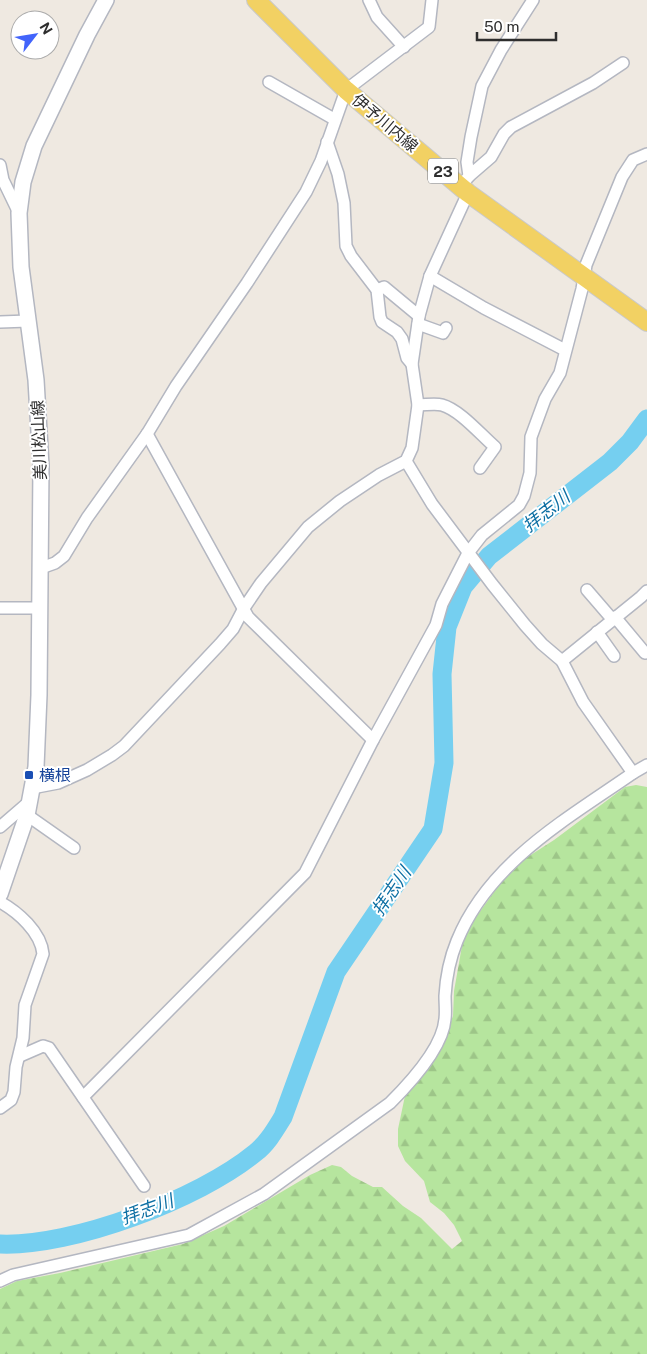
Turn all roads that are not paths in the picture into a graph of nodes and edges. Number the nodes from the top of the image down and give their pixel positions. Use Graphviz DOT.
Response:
graph roads {
  1 [pos="106,0"];
  2 [pos="256,0"];
  3 [pos="369,0"];
  4 [pos="432,0"];
  5 [pos="533,0"];
  6 [pos="404,47"];
  7 [pos="623,63"];
  8 [pos="269,82"];
  9 [pos="346,90"];
  10 [pos="334,119"];
  11 [pos="327,142"];
  12 [pos="647,154"];
  13 [pos="0,165"];
  14 [pos="466,185"];
  15 [pos="18,213"];
  16 [pos="430,276"];
  17 [pos="584,277"];
  18 [pos="376,290"];
  19 [pos="418,320"];
  20 [pos="28,321"];
  21 [pos="0,322"];
  22 [pos="647,322"];
  23 [pos="446,328"];
  24 [pos="565,350"];
  25 [pos="412,364"];
  26 [pos="418,405"];
  27 [pos="147,434"];
  28 [pos="406,461"];
  29 [pos="480,468"];
  30 [pos="470,555"];
  31 [pos="41,568"];
  32 [pos="588,590"];
  33 [pos="647,591"];
  34 [pos="0,608"];
  35 [pos="40,608"];
  36 [pos="244,608"];
  37 [pos="613,618"];
  38 [pos="597,632"];
  39 [pos="645,653"];
  40 [pos="614,656"];
  41 [pos="562,661"];
  42 [pos="373,740"];
  43 [pos="647,765"];
  44 [pos="633,773"];
  45 [pos="30,802"];
  46 [pos="0,827"];
  47 [pos="74,848"];
  48 [pos="0,894"];
  49 [pos="0,902"];
  50 [pos="20,1056"];
  51 [pos="83,1097"];
  52 [pos="0,1108"];
  53 [pos="144,1186"];
  54 [pos="0,1281"];
  1 -- 15 [label="main road, 美川松山線"];
  2 -- 9 [label="main road, 伊予川内線 / 23"];
  3 -- 6 [label="street"];
  4 -- 6 [label="street"];
  5 -- 14 [label="street"];
  6 -- 9 [label="street"];
  7 -- 14 [label="street"];
  8 -- 10 [label="street"];
  9 -- 10 [label="street"];
  9 -- 14 [label="main road, 伊予川内線 / 23"];
  10 -- 11 [label="street"];
  11 -- 18 [label="street"];
  11 -- 27 [label="street"];
  12 -- 17 [label="street"];
  13 -- 15 [label="street"];
  14 -- 16 [label="street"];
  14 -- 17 [label="main road, 伊予川内線 / 23"];
  15 -- 20 [label="main road, 美川松山線"];
  16 -- 19 [label="street"];
  16 -- 24 [label="street"];
  17 -- 22 [label="main road, 伊予川内線 / 23"];
  17 -- 24 [label="street"];
  18 -- 19 [label="street"];
  18 -- 25 [label="street"];
  19 -- 23 [label="street"];
  19 -- 25 [label="street"];
  20 -- 21 [label="street"];
  20 -- 31 [label="main road, 美川松山線"];
  24 -- 30 [label="street"];
  25 -- 26 [label="street"];
  26 -- 28 [label="street"];
  26 -- 29 [label="street"];
  27 -- 31 [label="street"];
  27 -- 36 [label="street"];
  28 -- 30 [label="street"];
  28 -- 36 [label="street"];
  30 -- 41 [label="street"];
  30 -- 42 [label="street"];
  31 -- 35 [label="main road, 美川松山線"];
  32 -- 37 [label="street"];
  33 -- 37 [label="street"];
  34 -- 35 [label="street"];
  35 -- 45 [label="main road, 美川松山線"];
  36 -- 42 [label="street"];
  36 -- 45 [label="street"];
  37 -- 38 [label="street"];
  37 -- 39 [label="street"];
  38 -- 40 [label="street"];
  38 -- 41 [label="street"];
  41 -- 44 [label="street"];
  42 -- 51 [label="street"];
  43 -- 44 [label="street"];
  44 -- 54 [label="street"];
  45 -- 46 [label="street"];
  45 -- 47 [label="street"];
  45 -- 48 [label="main road, 美川松山線"];
  49 -- 50 [label="street"];
  50 -- 51 [label="street"];
  50 -- 52 [label="street"];
  51 -- 53 [label="street"];
}
